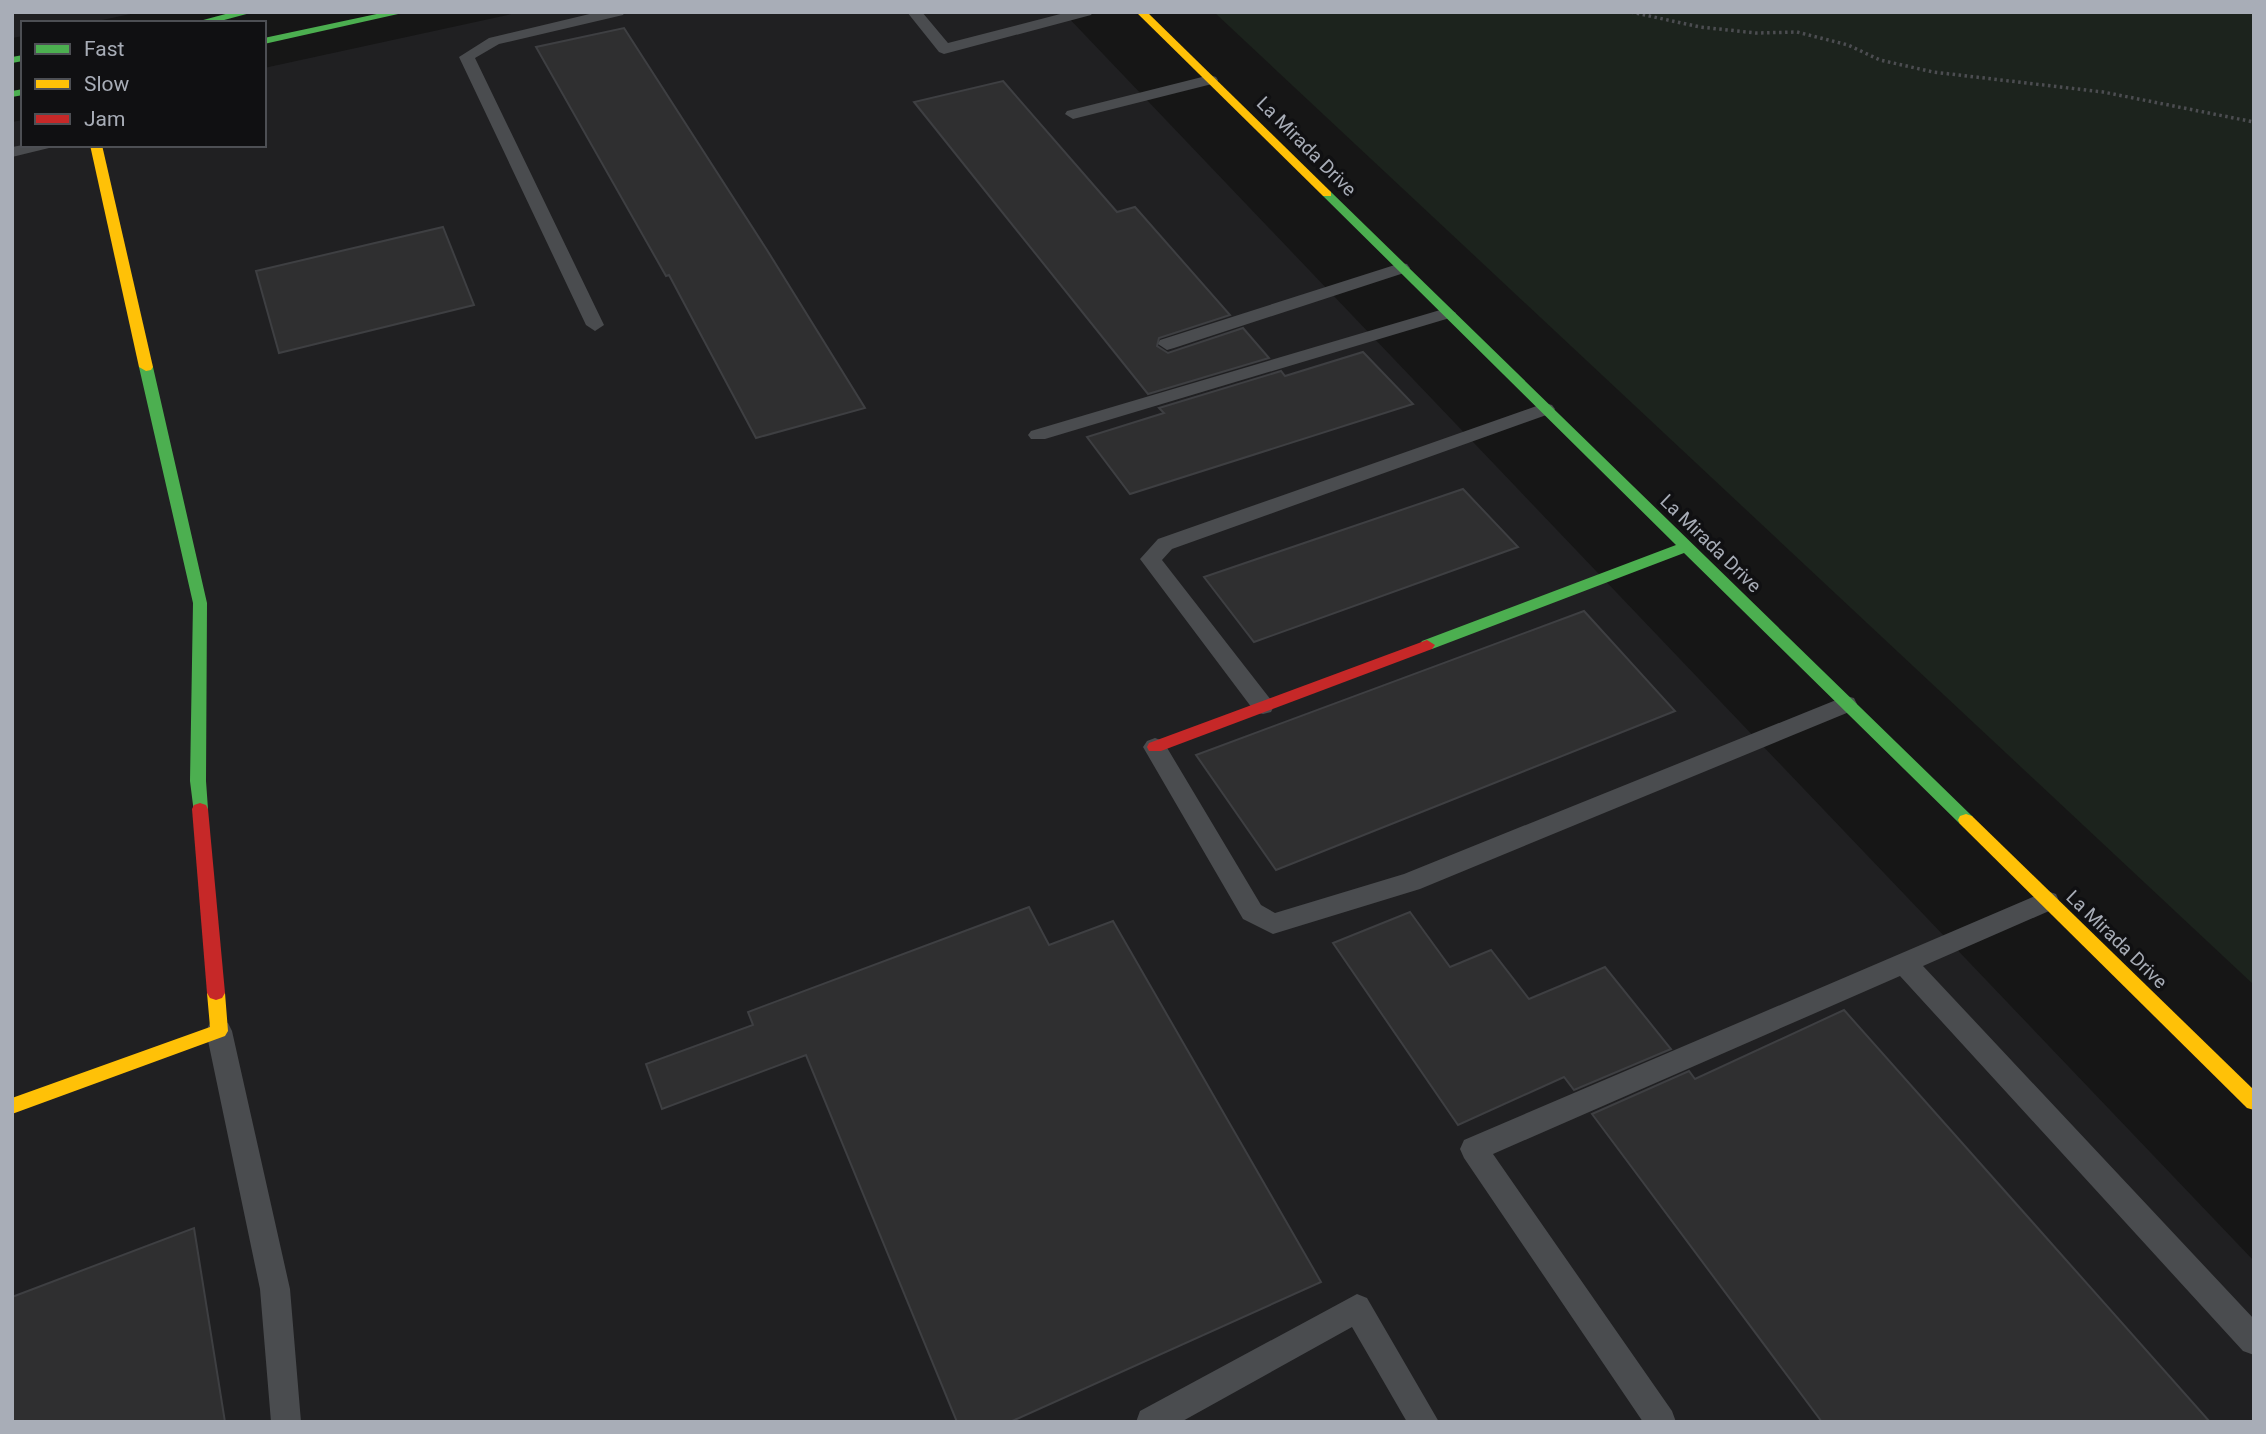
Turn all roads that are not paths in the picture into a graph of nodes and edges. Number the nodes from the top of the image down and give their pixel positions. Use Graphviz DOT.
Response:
graph roads {
  1 [pos="249,12"];
  2 [pos="402,12"];
  3 [pos="618,12"];
  4 [pos="914,12"];
  5 [pos="1086,12"];
  6 [pos="1141,12"];
  7 [pos="206,21"];
  8 [pos="266,41"];
  9 [pos="1210,80"];
  10 [pos="1073,114"];
  11 [pos="34,147"];
  12 [pos="96,147"];
  13 [pos="12,152"];
  14 [pos="1401,268"];
  15 [pos="1447,313"];
  16 [pos="595,325"];
  17 [pos="1167,344"];
  18 [pos="1545,409"];
  19 [pos="1038,435"];
  20 [pos="1685,547"];
  21 [pos="1846,704"];
  22 [pos="1263,706"];
  23 [pos="1155,747"];
  24 [pos="2047,901"];
  25 [pos="1904,963"];
  26 [pos="219,1031"];
  27 [pos="2254,1102"];
  28 [pos="12,1107"];
  29 [pos="2254,1341"];
  30 [pos="286,1422"];
  31 [pos="1152,1422"];
  32 [pos="1424,1422"];
  33 [pos="1661,1422"];
  1 -- 7 [label="street"];
  2 -- 8 [label="street"];
  3 -- 16 [label="lane"];
  4 -- 5 [label="lane"];
  6 -- 9 [label="street, La Mirada Drive"];
  9 -- 10 [label="lane"];
  9 -- 14 [label="street, La Mirada Drive"];
  11 -- 13 [label="lane"];
  12 -- 26 [label="street"];
  14 -- 15 [label="street, La Mirada Drive"];
  14 -- 17 [label="lane"];
  15 -- 18 [label="street, La Mirada Drive"];
  15 -- 19 [label="lane"];
  18 -- 20 [label="street, La Mirada Drive"];
  18 -- 22 [label="lane"];
  20 -- 21 [label="street, La Mirada Drive"];
  20 -- 22 [label="street"];
  21 -- 23 [label="lane"];
  21 -- 24 [label="street, La Mirada Drive"];
  22 -- 23 [label="street"];
  24 -- 25 [label="lane"];
  24 -- 27 [label="street, La Mirada Drive"];
  25 -- 29 [label="lane"];
  25 -- 33 [label="lane"];
  26 -- 28 [label="street"];
  26 -- 30 [label="lane"];
  31 -- 32 [label="lane"];
}
